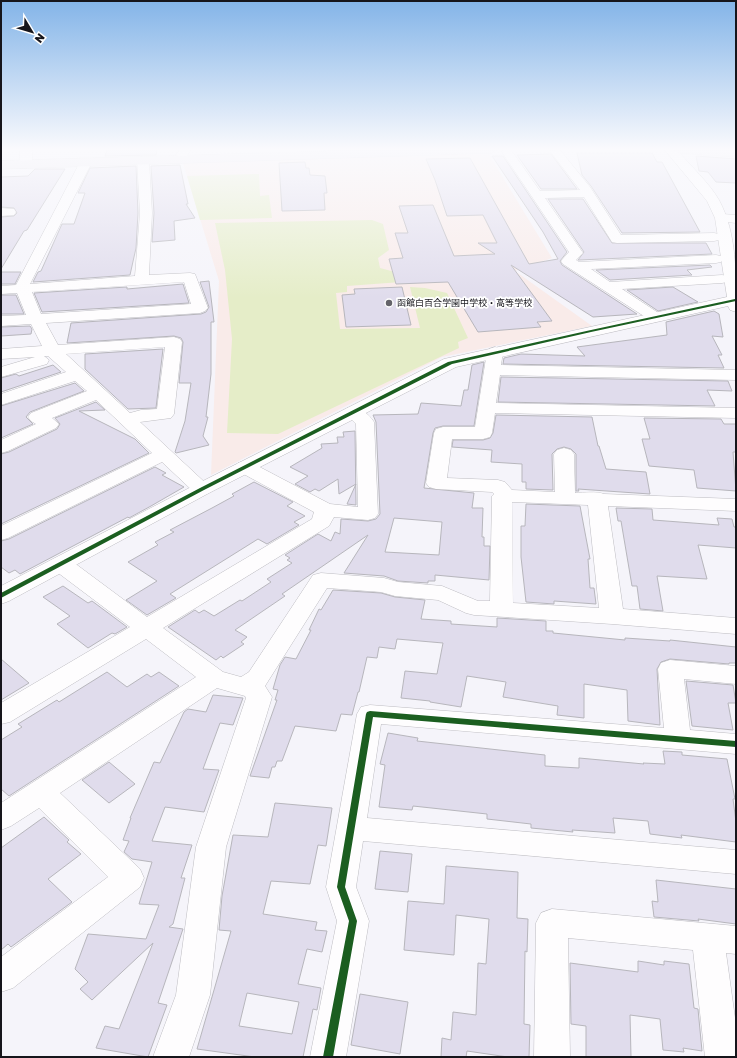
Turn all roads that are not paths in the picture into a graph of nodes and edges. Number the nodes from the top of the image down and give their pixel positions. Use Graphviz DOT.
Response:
graph roads {
  1 [pos="67,199"];
  2 [pos="145,199"];
  3 [pos="539,199"];
  4 [pos="592,199"];
  5 [pos="712,199"];
  6 [pos="722,218"];
  7 [pos="736,219"];
  8 [pos="714,237"];
  9 [pos="731,244"];
  10 [pos="716,259"];
  11 [pos="576,266"];
  12 [pos="730,273"];
  13 [pos="142,281"];
  14 [pos="608,286"];
  15 [pos="23,288"];
  16 [pos="1,290"];
  17 [pos="735,304"];
  18 [pos="655,317"];
  19 [pos="36,318"];
  20 [pos="1,321"];
  21 [pos="55,353"];
  22 [pos="1,354"];
  23 [pos="494,361"];
  24 [pos="1,372"];
  25 [pos="78,374"];
  26 [pos="736,375"];
  27 [pos="98,393"];
  28 [pos="1,400"];
  29 [pos="488,408"];
  30 [pos="353,412"];
  31 [pos="736,413"];
  32 [pos="127,420"];
  33 [pos="1,448"];
  34 [pos="164,454"];
  35 [pos="564,454"];
  36 [pos="245,467"];
  37 [pos="202,490"];
  38 [pos="506,496"];
  39 [pos="565,497"];
  40 [pos="597,498"];
  41 [pos="736,505"];
  42 [pos="325,510"];
  43 [pos="1,534"];
  44 [pos="61,564"];
  45 [pos="2,593"];
  46 [pos="501,609"];
  47 [pos="612,616"];
  48 [pos="736,626"];
  49 [pos="148,628"];
  50 [pos="736,675"];
  51 [pos="214,678"];
  52 [pos="245,687"];
  53 [pos="1,715"];
  54 [pos="678,739"];
  55 [pos="736,744"];
  56 [pos="41,792"];
  57 [pos="1,818"];
  58 [pos="350,828"];
  59 [pos="736,862"];
  60 [pos="722,939"];
  61 [pos="1,977"];
  62 [pos="171,1057"];
  63 [pos="328,1057"];
  64 [pos="552,1057"];
  65 [pos="723,1057"];
  1 -- 15 [label="street"];
  2 -- 13 [label="street"];
  3 -- 11 [label="street"];
  4 -- 8 [label="street"];
  5 -- 6 [label="street"];
  6 -- 7 [label="street"];
  6 -- 9 [label="street"];
  9 -- 12 [label="street"];
  10 -- 11 [label="street"];
  11 -- 14 [label="street"];
  12 -- 14 [label="street"];
  12 -- 17 [label="street"];
  13 -- 15 [label="street"];
  13 -- 19 [label="street"];
  14 -- 18 [label="street"];
  15 -- 16 [label="street"];
  15 -- 19 [label="street"];
  17 -- 18 [label="street"];
  18 -- 23 [label="street"];
  19 -- 20 [label="street"];
  19 -- 21 [label="street"];
  21 -- 22 [label="street"];
  21 -- 24 [label="street"];
  21 -- 25 [label="street"];
  21 -- 32 [label="street"];
  23 -- 26 [label="street"];
  23 -- 29 [label="street"];
  23 -- 30 [label="street"];
  25 -- 27 [label="street"];
  25 -- 28 [label="street"];
  27 -- 32 [label="street"];
  27 -- 33 [label="street"];
  29 -- 31 [label="street"];
  29 -- 38 [label="street"];
  30 -- 36 [label="street"];
  30 -- 42 [label="street"];
  32 -- 34 [label="street"];
  34 -- 37 [label="street"];
  34 -- 43 [label="street"];
  35 -- 39 [label="street"];
  36 -- 37 [label="street"];
  36 -- 42 [label="street"];
  37 -- 44 [label="street"];
  38 -- 39 [label="street"];
  38 -- 46 [label="street"];
  39 -- 40 [label="street"];
  40 -- 41 [label="street"];
  40 -- 47 [label="street"];
  42 -- 49 [label="street"];
  44 -- 45 [label="street"];
  44 -- 49 [label="street"];
  46 -- 47 [label="street"];
  46 -- 52 [label="street"];
  47 -- 48 [label="street"];
  49 -- 51 [label="street"];
  49 -- 53 [label="street"];
  50 -- 54 [label="street"];
  51 -- 52 [label="street"];
  51 -- 56 [label="street"];
  52 -- 62 [label="street"];
  54 -- 55 [label="street"];
  54 -- 58 [label="street"];
  56 -- 57 [label="street"];
  56 -- 61 [label="street"];
  58 -- 59 [label="street"];
  58 -- 63 [label="street"];
  60 -- 64 [label="street"];
  60 -- 65 [label="street"];
}
